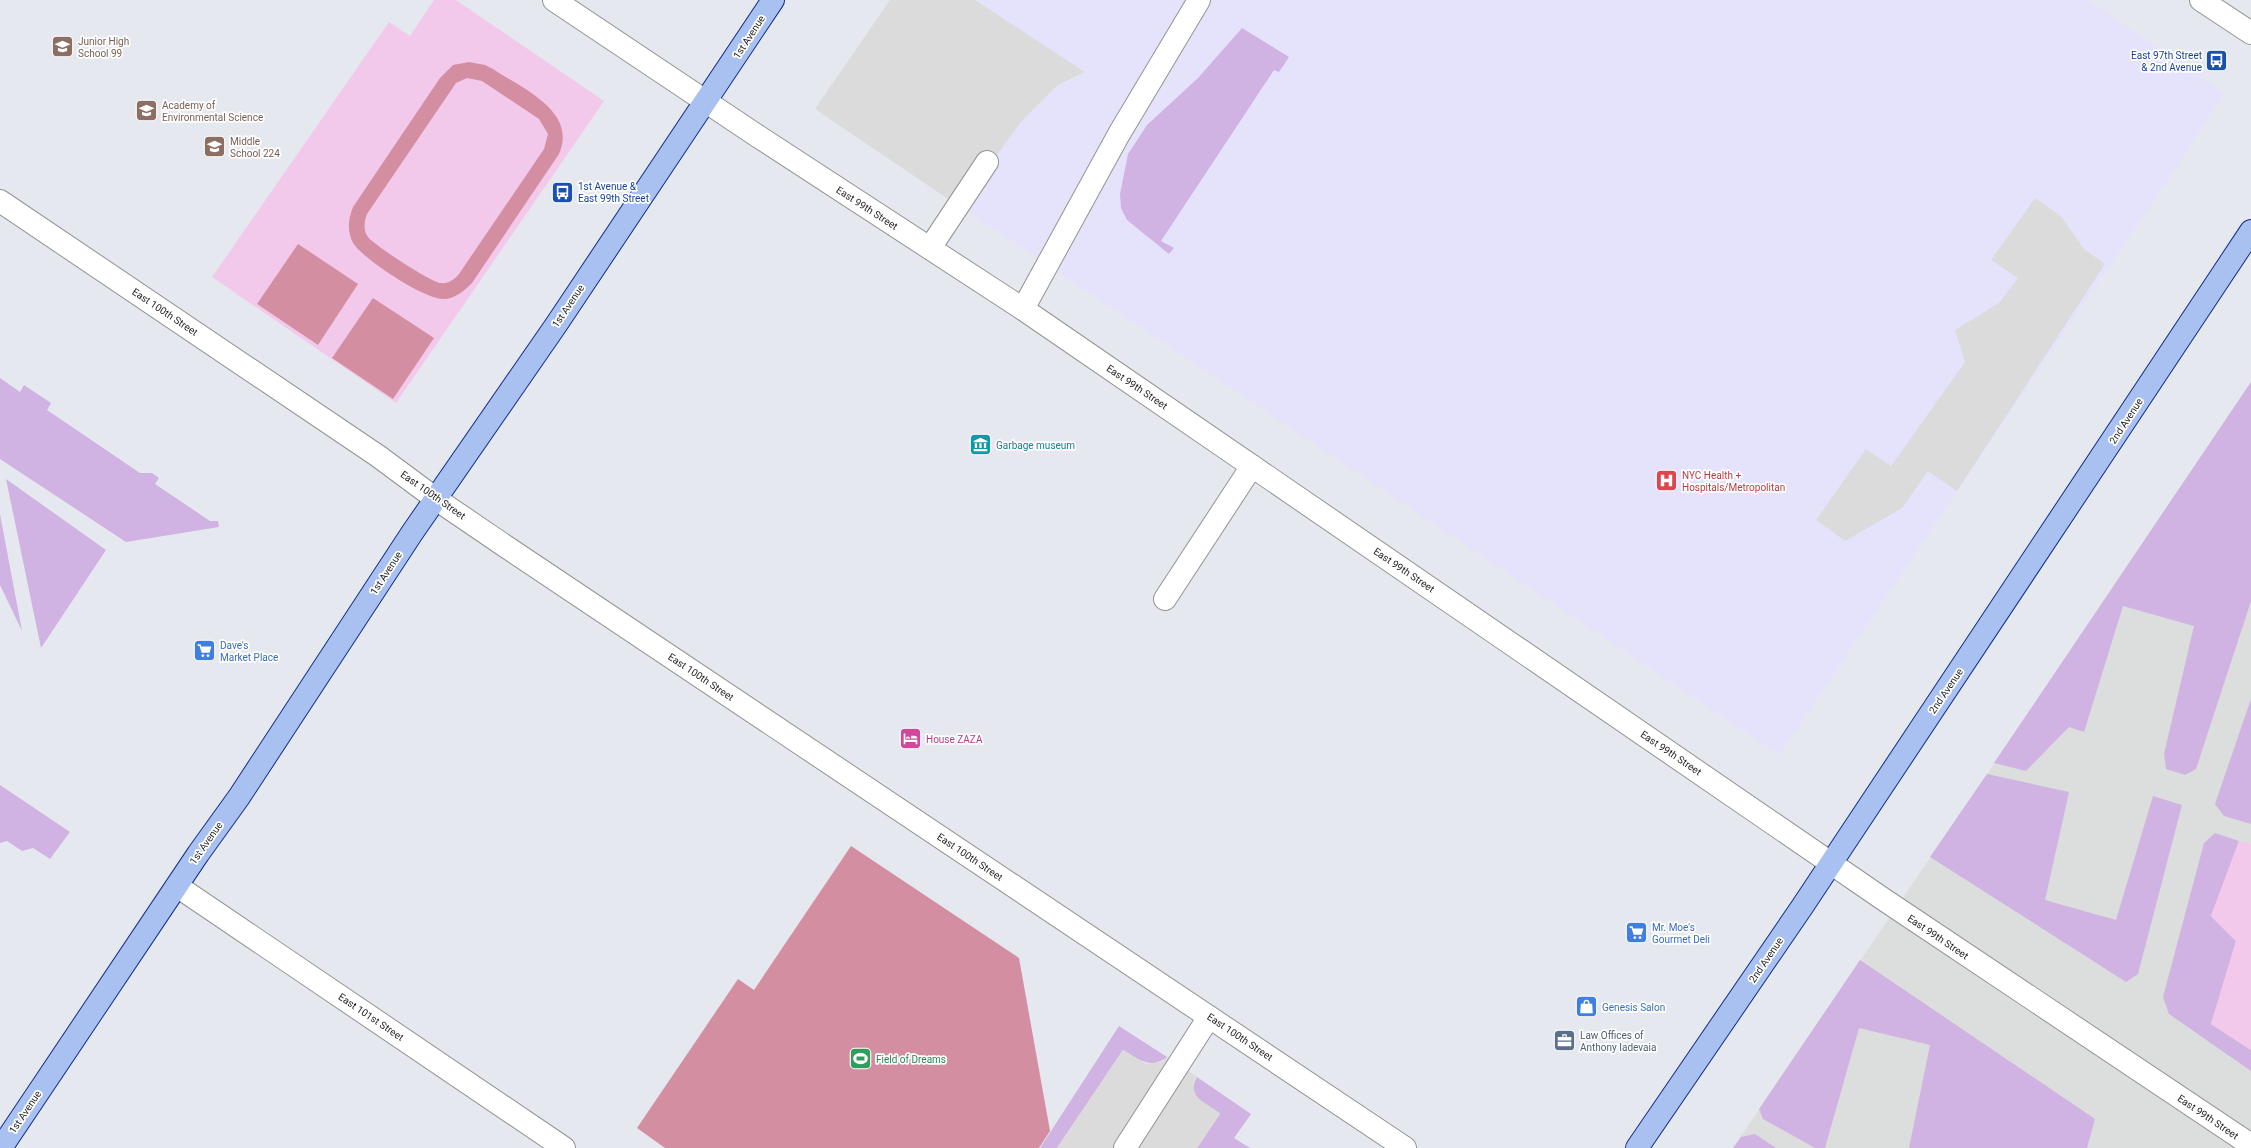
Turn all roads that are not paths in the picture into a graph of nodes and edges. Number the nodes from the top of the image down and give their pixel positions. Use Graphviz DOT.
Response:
graph roads {
  1 [pos="554,0"];
  2 [pos="773,0"];
  3 [pos="1199,0"];
  4 [pos="2201,0"];
  5 [pos="2251,33"];
  6 [pos="706,102"];
  7 [pos="986,162"];
  8 [pos="0,201"];
  9 [pos="2251,230"];
  10 [pos="930,248"];
  11 [pos="1023,308"];
  12 [pos="1252,466"];
  13 [pos="436,499"];
  14 [pos="1165,599"];
  15 [pos="1830,862"];
  16 [pos="177,886"];
  17 [pos="1209,1017"];
  18 [pos="2251,1145"];
  19 [pos="1,1148"];
  20 [pos="564,1148"];
  21 [pos="1125,1148"];
  22 [pos="1406,1148"];
  23 [pos="1637,1148"];
  1 -- 6 [label="street, East 99th Street"];
  2 -- 6 [label="main road, 1st Avenue"];
  3 -- 11 [label="street"];
  4 -- 5 [label="street"];
  6 -- 10 [label="street, East 99th Street"];
  6 -- 13 [label="main road, 1st Avenue"];
  7 -- 10 [label="street"];
  8 -- 13 [label="street, East 100th Street"];
  9 -- 15 [label="main road, 2nd Avenue"];
  10 -- 11 [label="street, East 99th Street"];
  11 -- 12 [label="street, East 99th Street"];
  12 -- 14 [label="street"];
  12 -- 15 [label="street, East 99th Street"];
  13 -- 16 [label="main road, 1st Avenue"];
  13 -- 17 [label="street, East 100th Street"];
  15 -- 18 [label="street, East 99th Street"];
  15 -- 23 [label="main road, 2nd Avenue"];
  16 -- 19 [label="main road, 1st Avenue"];
  16 -- 20 [label="street, East 101st Street"];
  17 -- 21 [label="street"];
  17 -- 22 [label="street, East 100th Street"];
}
